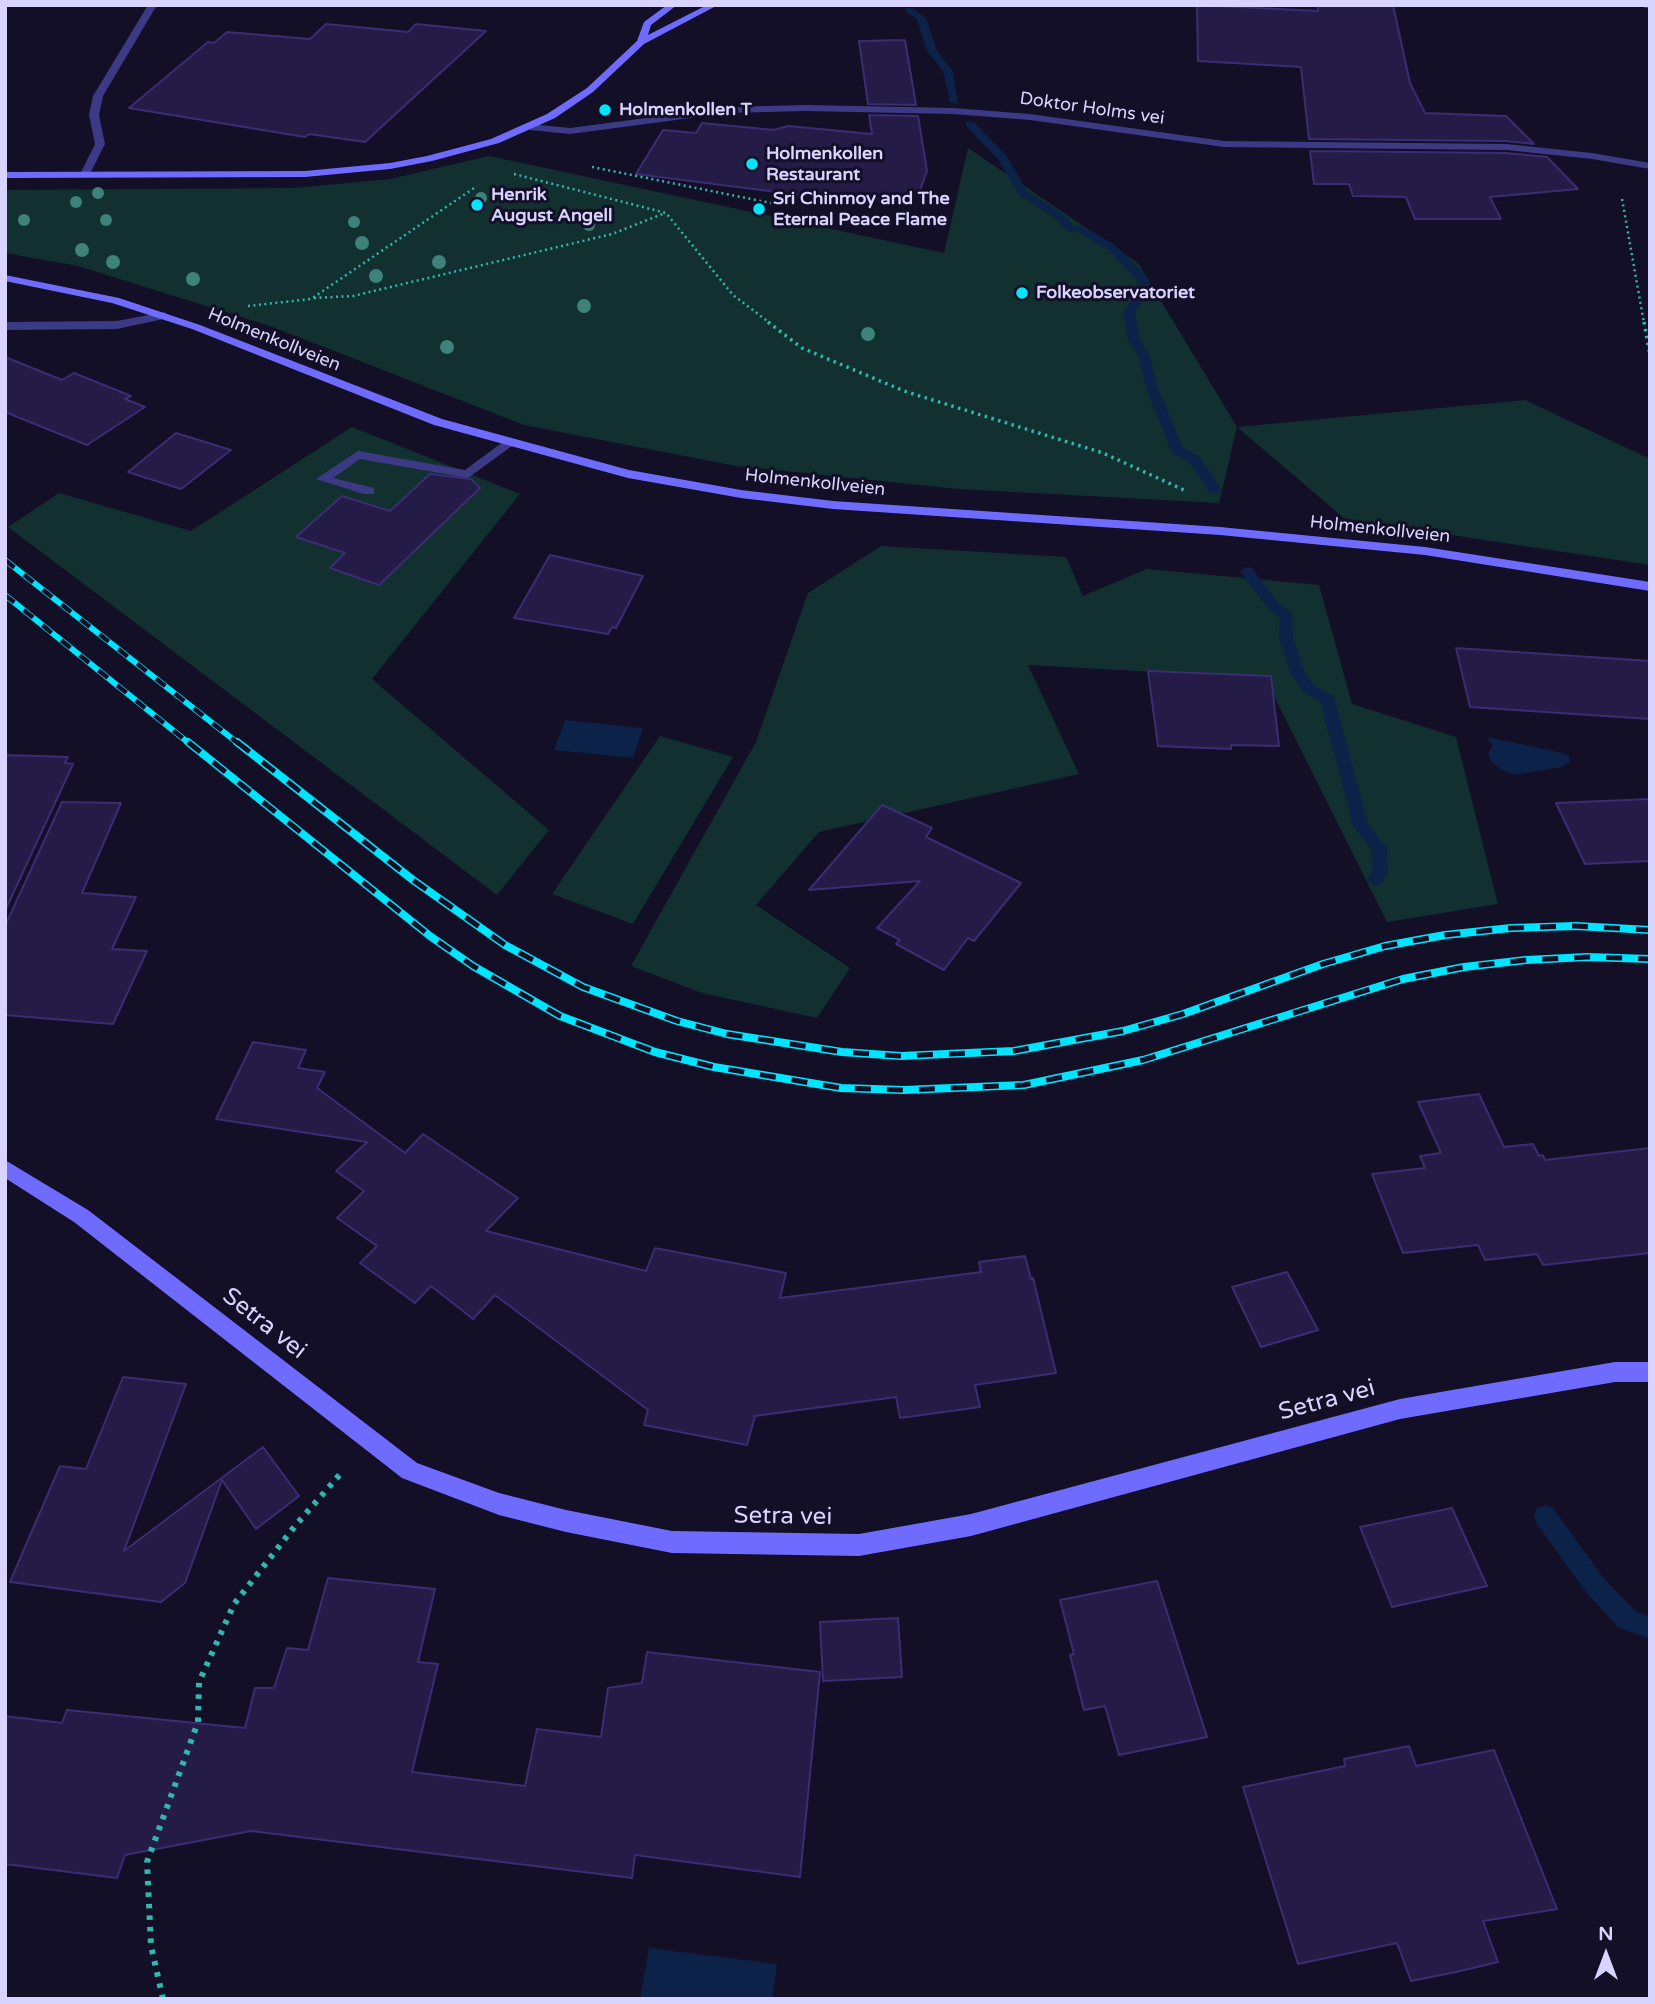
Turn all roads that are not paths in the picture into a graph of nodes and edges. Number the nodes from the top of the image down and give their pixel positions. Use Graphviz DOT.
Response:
graph roads {
  1 [pos="153,5"];
  2 [pos="673,5"];
  3 [pos="714,5"];
  4 [pos="641,43"];
  5 [pos="530,127"];
  6 [pos="1650,166"];
  7 [pos="85,174"];
  8 [pos="5,175"];
  9 [pos="5,278"];
  10 [pos="164,316"];
  11 [pos="5,326"];
  12 [pos="507,443"];
  13 [pos="369,491"];
  14 [pos="1650,587"];
  15 [pos="5,1168"];
  16 [pos="1650,1372"];
  1 -- 7 [label="street"];
  2 -- 4 [label="main road"];
  3 -- 4 [label="main road"];
  4 -- 5 [label="main road"];
  5 -- 6 [label="street, Doktor Holms vei"];
  5 -- 7 [label="main road"];
  7 -- 8 [label="main road"];
  9 -- 10 [label="main road, Holmenkollveien"];
  10 -- 11 [label="street"];
  10 -- 12 [label="main road, Holmenkollveien"];
  12 -- 13 [label="street"];
  12 -- 14 [label="main road, Holmenkollveien"];
  15 -- 16 [label="main road, Setra vei"];
}
